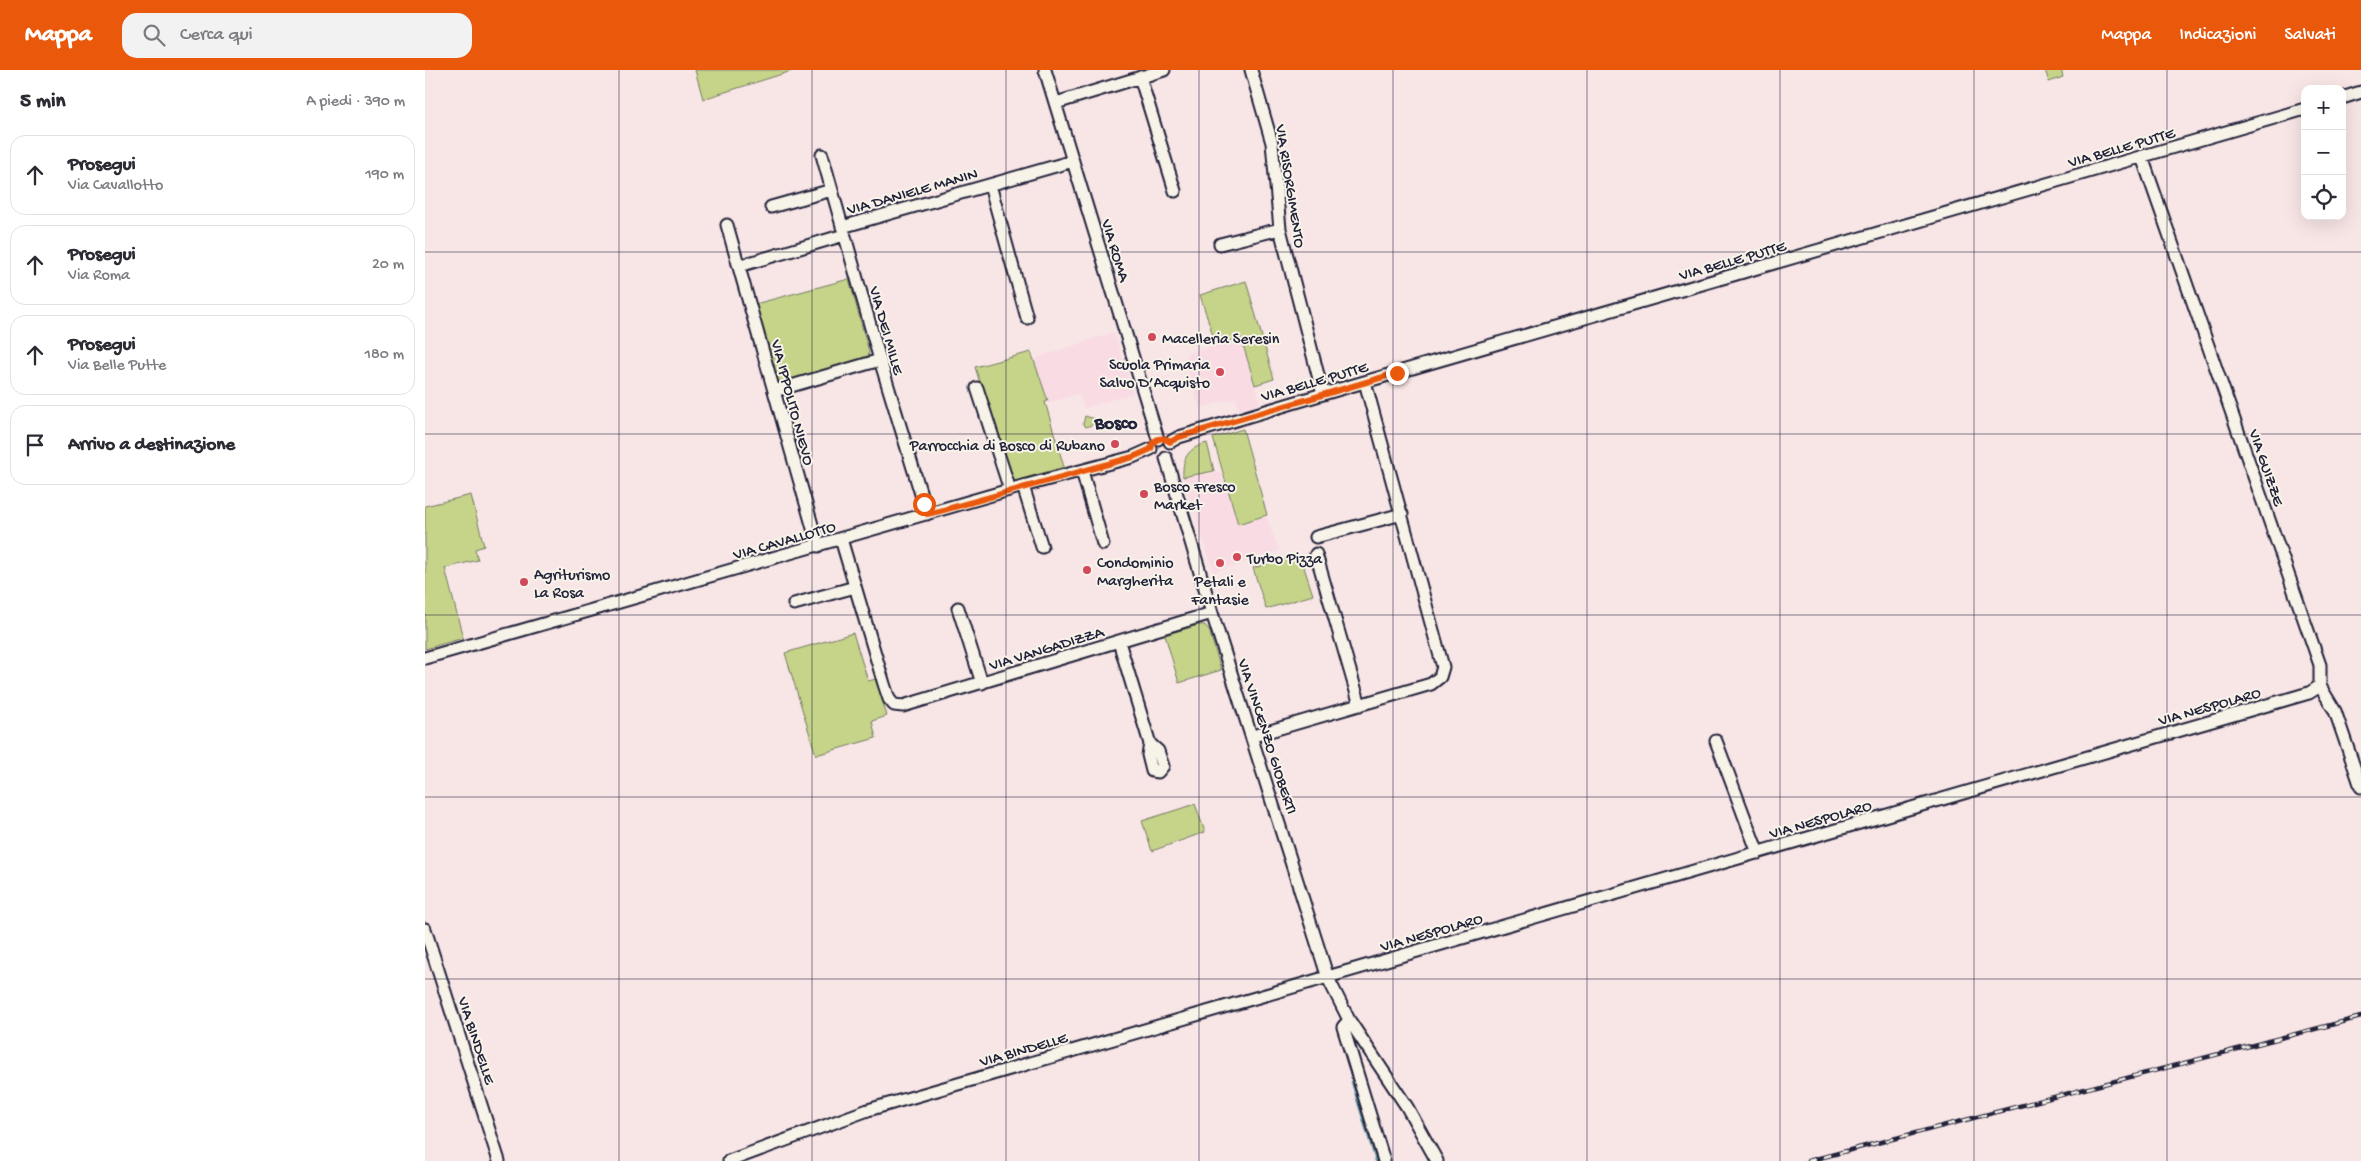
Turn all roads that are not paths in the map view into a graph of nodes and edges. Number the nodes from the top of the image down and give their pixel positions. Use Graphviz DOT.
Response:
graph roads {
  1 [pos="1045,70"];
  2 [pos="1165,70"];
  3 [pos="1251,70"];
  4 [pos="1141,77"];
  5 [pos="2361,92"];
  6 [pos="2346,97"];
  7 [pos="1056,104"];
  8 [pos="2301,110"];
  9 [pos="822,155"];
  10 [pos="2142,157"];
  11 [pos="1073,161"];
  12 [pos="990,185"];
  13 [pos="832,190"];
  14 [pos="1175,191"];
  15 [pos="771,207"];
  16 [pos="727,225"];
  17 [pos="1280,228"];
  18 [pos="843,231"];
  19 [pos="1220,244"];
  20 [pos="739,266"];
  21 [pos="1027,318"];
  22 [pos="880,360"];
  23 [pos="1365,382"];
  24 [pos="977,388"];
  25 [pos="774,391"];
  26 [pos="1323,394"];
  27 [pos="1158,439"];
  28 [pos="1170,442"];
  29 [pos="1151,449"];
  30 [pos="1166,458"];
  31 [pos="1082,471"];
  32 [pos="1023,486"];
  33 [pos="1010,490"];
  34 [pos="927,514"];
  35 [pos="1402,514"];
  36 [pos="1316,537"];
  37 [pos="841,539"];
  38 [pos="1103,544"];
  39 [pos="818,546"];
  40 [pos="1042,547"];
  41 [pos="1316,554"];
  42 [pos="855,587"];
  43 [pos="794,604"];
  44 [pos="958,608"];
  45 [pos="1212,613"];
  46 [pos="1119,642"];
  47 [pos="425,658"];
  48 [pos="982,683"];
  49 [pos="2320,686"];
  50 [pos="1360,705"];
  51 [pos="1253,736"];
  52 [pos="1716,741"];
  53 [pos="1150,744"];
  54 [pos="2361,786"];
  55 [pos="1758,853"];
  56 [pos="425,929"];
  57 [pos="1328,978"];
  58 [pos="1349,1020"];
  59 [pos="499,1161"];
  60 [pos="729,1161"];
  61 [pos="1384,1161"];
  62 [pos="1437,1161"];
  1 -- 7 [label="street, VIA ROMA"];
  2 -- 4 [label="street"];
  3 -- 17 [label="street, VIA RISORGIMENTO"];
  4 -- 7 [label="street"];
  4 -- 14 [label="street"];
  5 -- 6 [label="street"];
  7 -- 11 [label="street, VIA ROMA"];
  8 -- 10 [label="street, VIA BELLE PUTTE"];
  9 -- 13 [label="street, VIA DEI MILLE"];
  10 -- 23 [label="street, VIA BELLE PUTTE"];
  10 -- 49 [label="street, VIA GUIZZE"];
  11 -- 12 [label="street, VIA DANIELE MANIN"];
  11 -- 27 [label="street, VIA ROMA"];
  12 -- 18 [label="street, VIA DANIELE MANIN"];
  12 -- 21 [label="street, VIA DANIELE MANIN"];
  13 -- 15 [label="street"];
  13 -- 18 [label="street, VIA DEI MILLE"];
  16 -- 20 [label="street, VIA IPPOLITO NIEVO"];
  17 -- 19 [label="street"];
  17 -- 26 [label="street, VIA RISORGIMENTO"];
  18 -- 20 [label="street"];
  18 -- 22 [label="street, VIA DEI MILLE"];
  20 -- 25 [label="street, VIA IPPOLITO NIEVO"];
  22 -- 25 [label="street"];
  22 -- 34 [label="street, VIA DEI MILLE"];
  23 -- 26 [label="street, VIA BELLE PUTTE"];
  23 -- 35 [label="street"];
  24 -- 33 [label="street"];
  25 -- 39 [label="street, VIA IPPOLITO NIEVO"];
  26 -- 28 [label="street, VIA BELLE PUTTE"];
  27 -- 28 [label="street"];
  27 -- 29 [label="street"];
  28 -- 30 [label="street"];
  29 -- 30 [label="street"];
  29 -- 31 [label="street, VIA CAVALLOTTO"];
  30 -- 45 [label="street, VIA VINCENZO GIOBERTI"];
  31 -- 32 [label="street, VIA CAVALLOTTO"];
  31 -- 38 [label="street"];
  32 -- 33 [label="street, VIA CAVALLOTTO"];
  32 -- 40 [label="street"];
  33 -- 34 [label="street, VIA CAVALLOTTO"];
  34 -- 37 [label="street, VIA CAVALLOTTO"];
  35 -- 36 [label="street"];
  35 -- 50 [label="street"];
  37 -- 39 [label="street, VIA CAVALLOTTO"];
  37 -- 42 [label="street, VIA VANGADIZZA"];
  39 -- 47 [label="street, VIA CAVALLOTTO"];
  41 -- 50 [label="street"];
  42 -- 43 [label="street"];
  42 -- 48 [label="street, VIA VANGADIZZA"];
  44 -- 48 [label="street, VIA VANGADIZZA"];
  45 -- 46 [label="street, VIA VANGADIZZA"];
  45 -- 51 [label="street, VIA VINCENZO GIOBERTI"];
  46 -- 48 [label="street, VIA VANGADIZZA"];
  46 -- 53 [label="street, VIA VANGADIZZA"];
  49 -- 54 [label="street, VIA GUIZZE"];
  49 -- 55 [label="street, VIA NESPOLARO"];
  50 -- 51 [label="street"];
  51 -- 57 [label="street, VIA VINCENZO GIOBERTI"];
  52 -- 55 [label="street"];
  55 -- 57 [label="street, VIA NESPOLARO"];
  56 -- 59 [label="street, VIA BINDELLE"];
  57 -- 58 [label="street, VIA VINCENZO GIOBERTI"];
  57 -- 60 [label="street, VIA BINDELLE"];
  58 -- 61 [label="street"];
  58 -- 62 [label="street, VIA VINCENZO GIOBERTI"];
}
